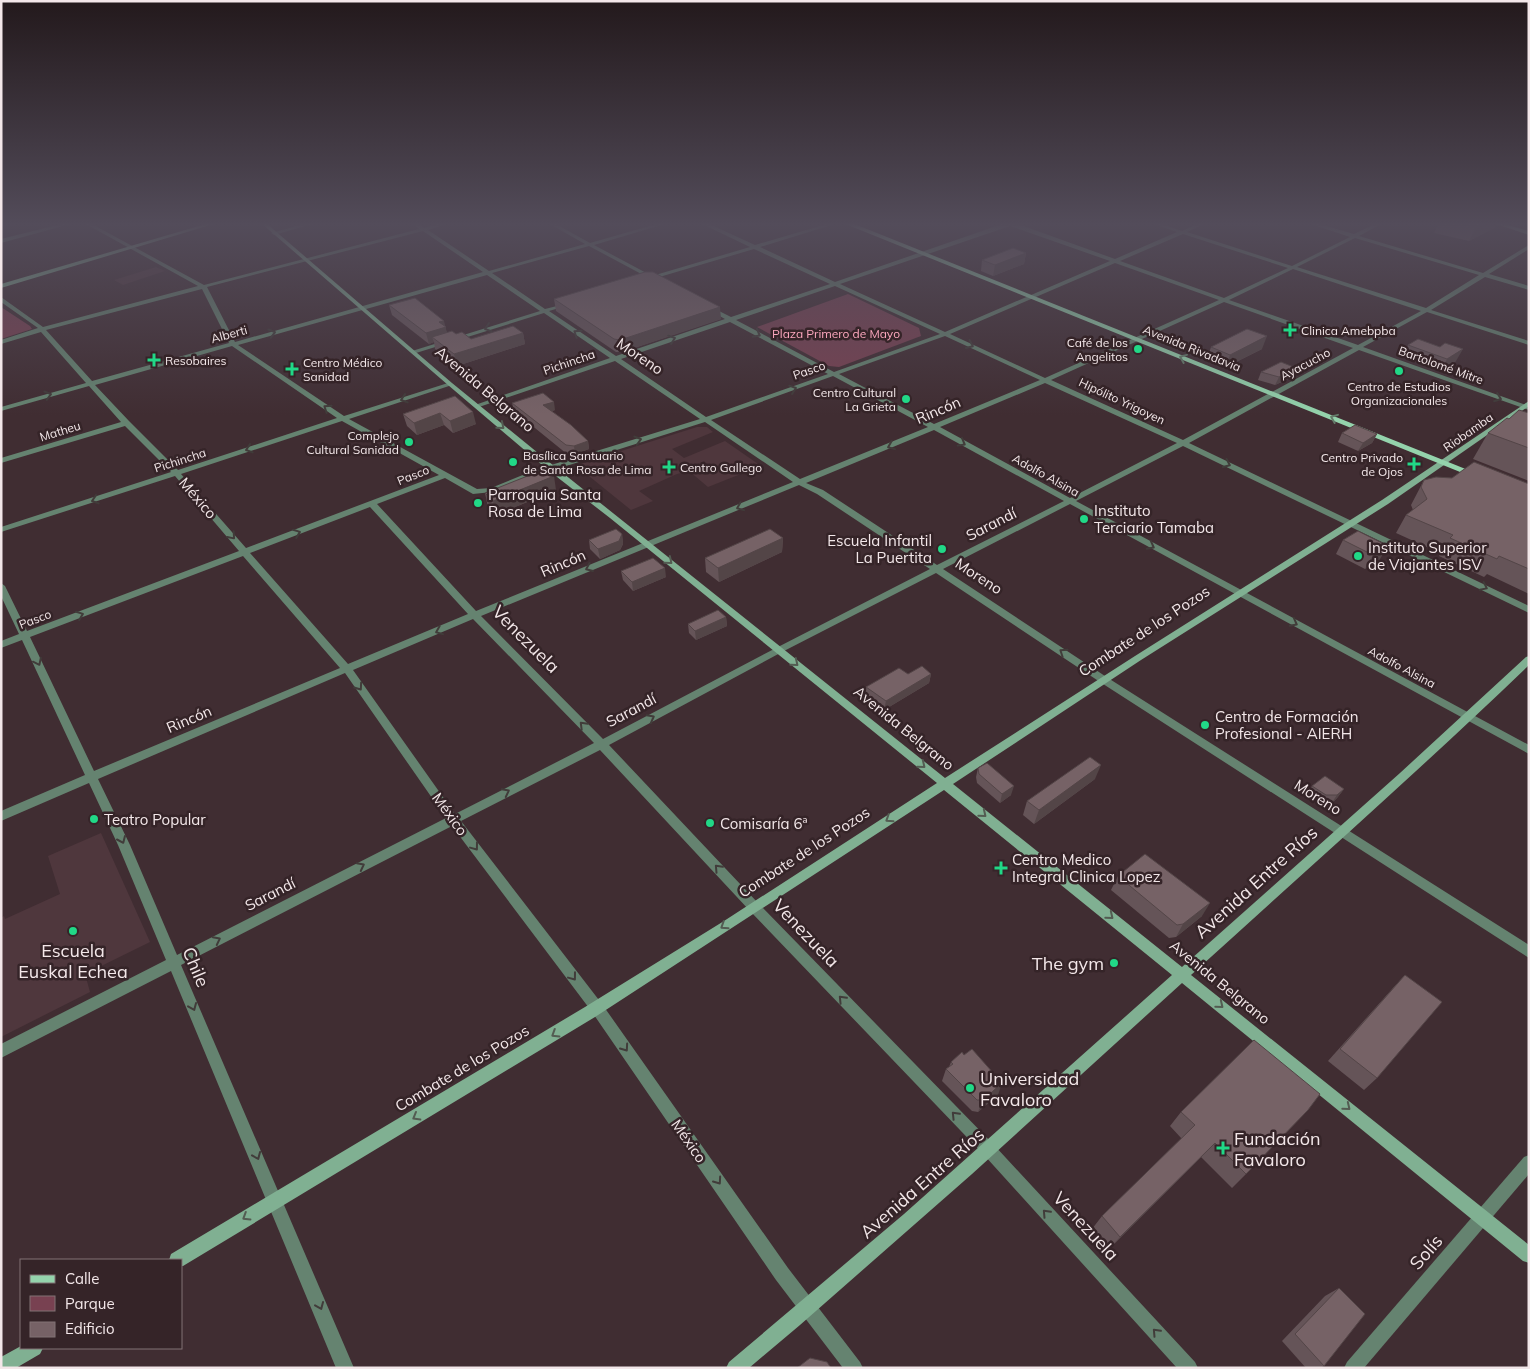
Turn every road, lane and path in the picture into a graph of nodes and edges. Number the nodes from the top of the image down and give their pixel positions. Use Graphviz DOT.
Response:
graph roads {
  1 [pos="204,286"];
  2 [pos="201,287"];
  3 [pos="338,287"];
  4 [pos="442,287"];
  5 [pos="508,287"];
  6 [pos="823,287"];
  7 [pos="843,287"];
  8 [pos="1007,287"];
  9 [pos="1057,287"];
  10 [pos="1186,287"];
  11 [pos="1251,287"];
  12 [pos="1350,287"];
  13 [pos="1465,287"];
  14 [pos="1033,297"];
  15 [pos="1,299"];
  16 [pos="1223,300"];
  17 [pos="571,302"];
  18 [pos="704,305"];
  19 [pos="364,308"];
  20 [pos="544,311"];
  21 [pos="1425,311"];
  22 [pos="730,319"];
  23 [pos="42,330"];
  24 [pos="945,333"];
  25 [pos="1138,339"];
  26 [pos="1,342"];
  27 [pos="1529,343"];
  28 [pos="233,344"];
  29 [pos="1358,348"];
  30 [pos="414,352"];
  31 [pos="615,358"];
  32 [pos="834,375"];
  33 [pos="1046,380"];
  34 [pos="91,383"];
  35 [pos="450,384"];
  36 [pos="1273,394"];
  37 [pos="476,406"];
  38 [pos="1527,406"];
  39 [pos="1,409"];
  40 [pos="343,419"];
  41 [pos="704,420"];
  42 [pos="126,424"];
  43 [pos="936,428"];
  44 [pos="1183,443"];
  45 [pos="1,461"];
  46 [pos="1444,462"];
  47 [pos="551,468"];
  48 [pos="177,473"];
  49 [pos="446,475"];
  50 [pos="1486,480"];
  51 [pos="800,483"];
  52 [pos="1069,502"];
  53 [pos="372,504"];
  54 [pos="1351,522"];
  55 [pos="1,530"];
  56 [pos="648,544"];
  57 [pos="246,553"];
  58 [pos="939,569"];
  59 [pos="1,586"];
  60 [pos="1238,593"];
  61 [pos="1529,610"];
  62 [pos="475,616"];
  63 [pos="25,636"];
  64 [pos="1,645"];
  65 [pos="779,650"];
  66 [pos="1529,659"];
  67 [pos="346,668"];
  68 [pos="1104,680"];
  69 [pos="1469,718"];
  70 [pos="602,744"];
  71 [pos="1529,750"];
  72 [pos="93,776"];
  73 [pos="945,784"];
  74 [pos="1,816"];
  75 [pos="453,819"];
  76 [pos="1342,831"];
  77 [pos="754,907"];
  78 [pos="1529,952"];
  79 [pos="173,962"];
  80 [pos="1182,975"];
  81 [pos="597,1008"];
  82 [pos="1,1050"];
  83 [pos="990,1150"];
  84 [pos="1529,1162"];
  85 [pos="275,1199"];
  86 [pos="1482,1217"];
  87 [pos="1529,1255"];
  88 [pos="179,1259"];
  89 [pos="809,1308"];
  90 [pos="32,1349"];
  91 [pos="1,1368"];
  92 [pos="345,1368"];
  93 [pos="735,1368"];
  94 [pos="854,1368"];
  95 [pos="1189,1368"];
  96 [pos="1353,1368"];
  1 -- 28 [label="street"];
  2 -- 23 [label="street"];
  3 -- 19 [label="main road, Avenida Belgrano"];
  4 -- 19 [label="street, Alberti"];
  5 -- 20 [label="street, Moreno"];
  6 -- 22 [label="street, Pichincha"];
  7 -- 24 [label="street, Hipólito Yrigoyen"];
  8 -- 14 [label="main road, Avenida Rivadavia"];
  9 -- 14 [label="street, Pasco"];
  10 -- 16 [label="street, Bartolomé Mitre"];
  11 -- 16 [label="street, Rincón"];
  12 -- 21 [label="street"];
  13 -- 21 [label="street, Ayacucho"];
  14 -- 24 [label="street, Pasco"];
  14 -- 25 [label="main road, Avenida Rivadavia"];
  15 -- 23 [label="street, México"];
  16 -- 25 [label="street, Rincón"];
  16 -- 29 [label="street, Bartolomé Mitre"];
  17 -- 20 [label="street"];
  18 -- 22 [label="street, Adolfo Alsina"];
  28 -- 19 [label="street, Alberti, one-way"];
  19 -- 30 [label="main road, Avenida Belgrano"];
  20 -- 30 [label="street, one-way"];
  31 -- 20 [label="street, Moreno, one-way"];
  21 -- 27 [label="street"];
  21 -- 29 [label="street, Ayacucho"];
  31 -- 22 [label="street, Pichincha, one-way"];
  22 -- 32 [label="street, Adolfo Alsina, one-way"];
  23 -- 26 [label="street"];
  23 -- 34 [label="street, México"];
  24 -- 32 [label="street, Pasco"];
  24 -- 33 [label="street, Hipólito Yrigoyen, one-way"];
  25 -- 33 [label="street, Rincón"];
  36 -- 25 [label="main road, Avenida Rivadavia, one-way"];
  28 -- 34 [label="street, Alberti"];
  40 -- 28 [label="street, one-way"];
  29 -- 36 [label="street, Ayacucho"];
  29 -- 38 [label="street, Bartolomé Mitre, one-way"];
  30 -- 35 [label="main road, Avenida Belgrano"];
  31 -- 37 [label="street, Pichincha"];
  31 -- 41 [label="street, Moreno"];
  41 -- 32 [label="street, Pasco, one-way"];
  32 -- 43 [label="street, Adolfo Alsina"];
  33 -- 43 [label="street, Rincón"];
  33 -- 44 [label="street, Hipólito Yrigoyen"];
  39 -- 34 [label="street, Alberti, one-way"];
  34 -- 42 [label="street, México"];
  35 -- 37 [label="main road, Avenida Belgrano"];
  35 -- 40 [label="street, Pichincha, one-way"];
  36 -- 44 [label="street, Sarandí"];
  46 -- 36 [label="main road, Avenida Rivadavia, one-way"];
  37 -- 47 [label="main road, Avenida Belgrano, one-way"];
  38 -- 46 [label="main road, Riobamba"];
  40 -- 48 [label="street, Pichincha, one-way"];
  40 -- 49 [label="street"];
  47 -- 41 [label="street, Pasco, one-way"];
  41 -- 51 [label="street, Moreno"];
  42 -- 45 [label="street, Matheu"];
  42 -- 48 [label="street, México"];
  43 -- 51 [label="street, Rincón, one-way"];
  43 -- 52 [label="street, Adolfo Alsina, one-way"];
  44 -- 52 [label="street, Sarandí"];
  44 -- 54 [label="street, Hipólito Yrigoyen, one-way"];
  46 -- 50 [label="main road, Avenida Rivadavia"];
  46 -- 54 [label="main road, Combate de los Pozos"];
  47 -- 49 [label="street, Pasco"];
  47 -- 56 [label="main road, Avenida Belgrano"];
  48 -- 55 [label="street, Pichincha, one-way"];
  48 -- 57 [label="street, México, one-way"];
  49 -- 53 [label="street, Pasco"];
  51 -- 56 [label="street, Rincón, one-way"];
  51 -- 58 [label="street, Moreno"];
  52 -- 58 [label="street, Sarandí"];
  52 -- 60 [label="street, Adolfo Alsina, one-way"];
  57 -- 53 [label="street, Pasco, one-way"];
  53 -- 62 [label="street, Venezuela"];
  54 -- 60 [label="main road, Combate de los Pozos"];
  54 -- 61 [label="street, Hipólito Yrigoyen, one-way"];
  56 -- 62 [label="street, Rincón, one-way"];
  56 -- 65 [label="main road, Avenida Belgrano, one-way"];
  63 -- 57 [label="street, Pasco, one-way"];
  57 -- 67 [label="street, México"];
  58 -- 65 [label="street, Sarandí"];
  68 -- 58 [label="street, Moreno, one-way"];
  59 -- 63 [label="street, Chile"];
  60 -- 68 [label="main road, Combate de los Pozos"];
  60 -- 69 [label="street, Adolfo Alsina, one-way"];
  62 -- 67 [label="street, Rincón, one-way"];
  70 -- 62 [label="street, Venezuela, one-way"];
  63 -- 64 [label="street, Pasco"];
  63 -- 72 [label="street, Chile, one-way"];
  70 -- 65 [label="street, Sarandí, one-way"];
  65 -- 73 [label="main road, Avenida Belgrano, one-way"];
  66 -- 69 [label="main road, Avenida Entre Ríos"];
  67 -- 72 [label="street, Rincón"];
  67 -- 75 [label="street, México, one-way"];
  68 -- 73 [label="main road, Combate de los Pozos"];
  68 -- 76 [label="street, Moreno"];
  69 -- 71 [label="street, Adolfo Alsina"];
  69 -- 76 [label="main road, Avenida Entre Ríos"];
  75 -- 70 [label="street, Sarandí, one-way"];
  77 -- 70 [label="street, Venezuela, one-way"];
  72 -- 74 [label="street, Rincón"];
  72 -- 79 [label="street, Chile, one-way"];
  73 -- 77 [label="main road, Combate de los Pozos, one-way"];
  73 -- 80 [label="main road, Avenida Belgrano, one-way"];
  79 -- 75 [label="street, Sarandí, one-way"];
  75 -- 81 [label="street, México, one-way"];
  76 -- 78 [label="street, Moreno"];
  76 -- 80 [label="main road, Avenida Entre Ríos"];
  77 -- 81 [label="main road, Combate de los Pozos, one-way"];
  83 -- 77 [label="street, Venezuela, one-way"];
  79 -- 82 [label="street, Sarandí"];
  79 -- 85 [label="street, Chile, one-way"];
  80 -- 83 [label="main road, Avenida Entre Ríos"];
  80 -- 86 [label="main road, Avenida Belgrano, one-way"];
  81 -- 85 [label="main road, Combate de los Pozos, one-way"];
  81 -- 89 [label="street, México, one-way"];
  83 -- 89 [label="main road, Avenida Entre Ríos"];
  95 -- 83 [label="street, Venezuela, one-way"];
  84 -- 86 [label="street, Solís"];
  85 -- 88 [label="main road, Combate de los Pozos, one-way"];
  85 -- 92 [label="street, Chile, one-way"];
  86 -- 87 [label="main road, Avenida Belgrano"];
  86 -- 96 [label="street, Solís"];
  89 -- 93 [label="main road, Avenida Entre Ríos"];
  89 -- 94 [label="street, México"];
  90 -- 91 [label="main road"];
}
